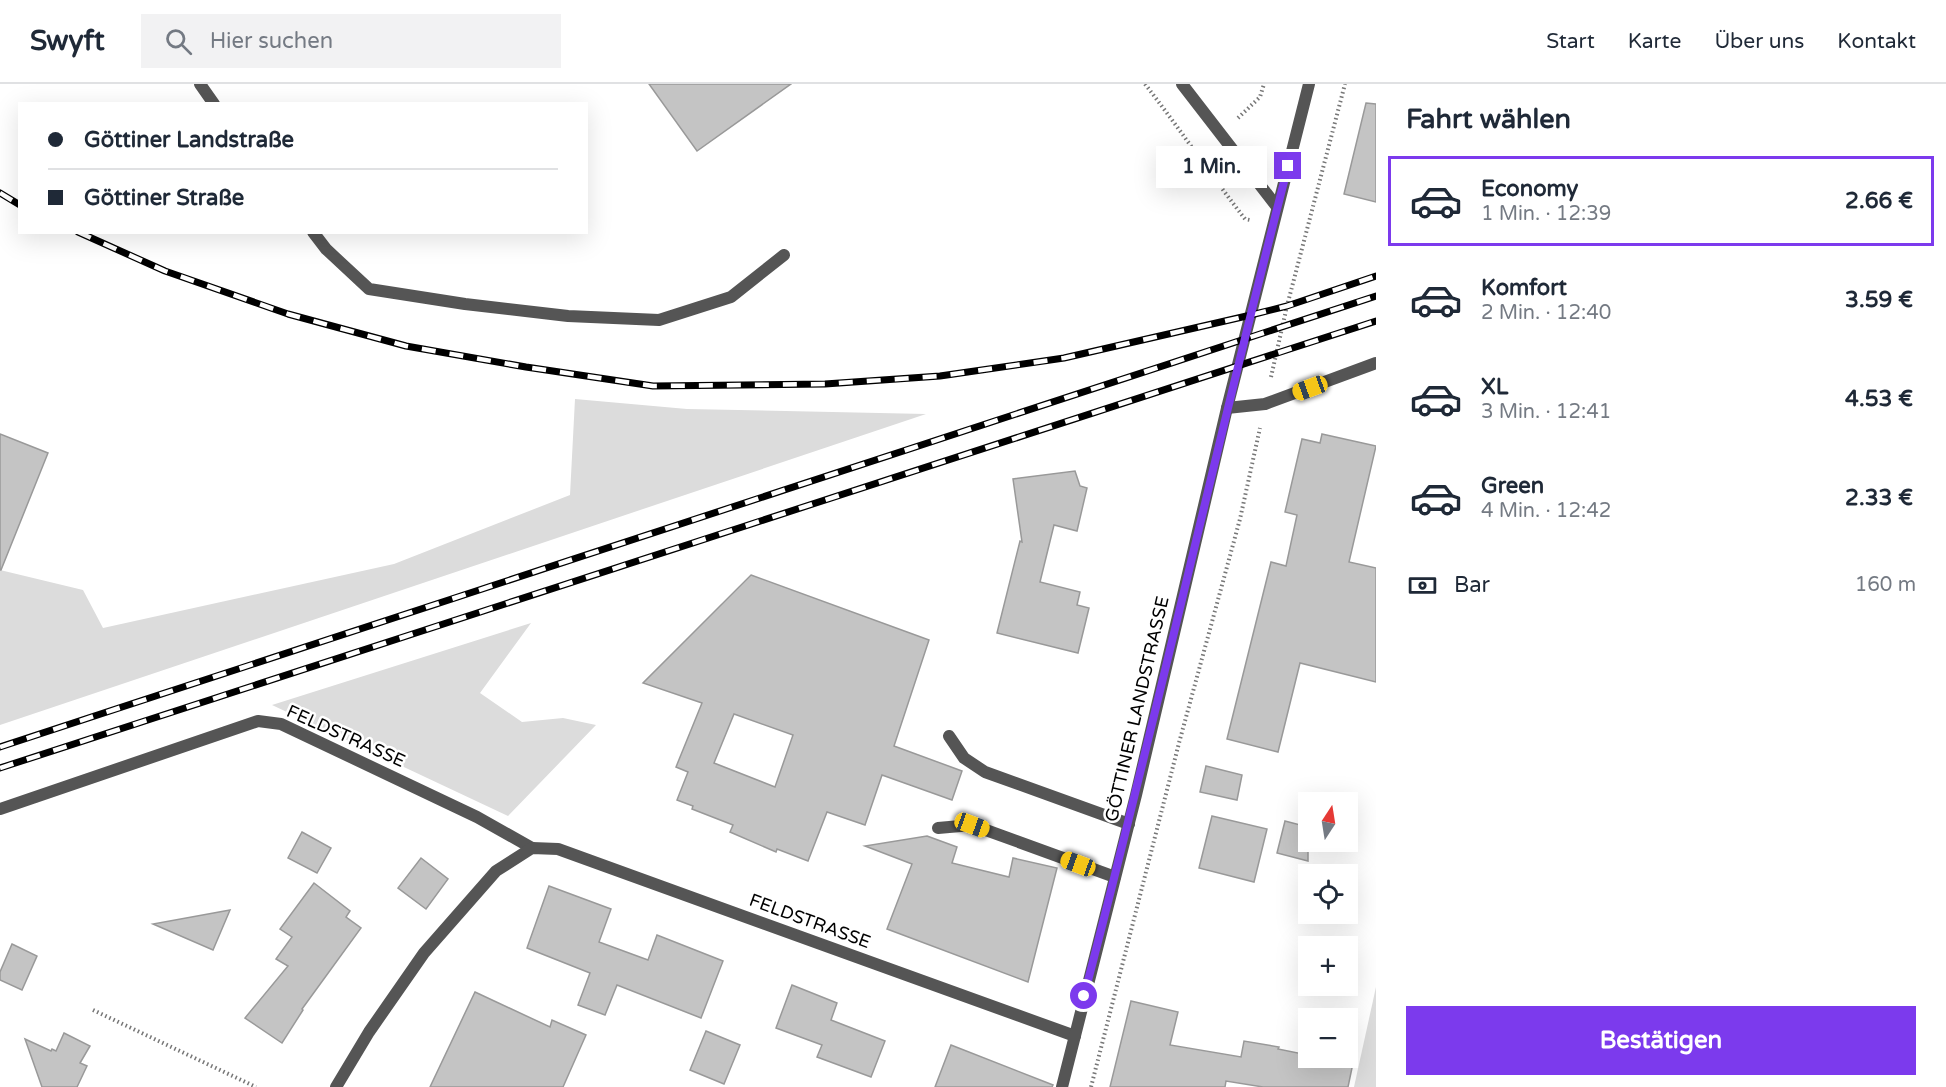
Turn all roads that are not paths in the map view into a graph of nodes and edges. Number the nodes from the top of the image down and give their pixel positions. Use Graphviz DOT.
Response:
graph roads {
  1 [pos="200,84"];
  2 [pos="1182,84"];
  3 [pos="1310,84"];
  4 [pos="213,102"];
  5 [pos="1277,207"];
  6 [pos="315,234"];
  7 [pos="784,255"];
  8 [pos="1376,363"];
  9 [pos="1227,408"];
  10 [pos="949,736"];
  11 [pos="0,809"];
  12 [pos="1129,824"];
  13 [pos="938,828"];
  14 [pos="532,848"];
  15 [pos="1115,877"];
  16 [pos="1075,1036"];
  17 [pos="336,1087"];
  18 [pos="1062,1087"];
  1 -- 4 [label="street"];
  2 -- 5 [label="street"];
  3 -- 5 [label="street, GÖTTINER LANDSTRASSE"];
  5 -- 9 [label="street, GÖTTINER LANDSTRASSE"];
  6 -- 7 [label="street"];
  8 -- 9 [label="street"];
  9 -- 12 [label="street, GÖTTINER LANDSTRASSE"];
  10 -- 12 [label="street"];
  11 -- 14 [label="street, FELDSTRASSE"];
  12 -- 15 [label="street, GÖTTINER LANDSTRASSE"];
  13 -- 15 [label="street"];
  14 -- 16 [label="street, FELDSTRASSE"];
  14 -- 17 [label="street"];
  15 -- 16 [label="street, GÖTTINER LANDSTRASSE"];
  16 -- 18 [label="street, GÖTTINER LANDSTRASSE"];
}
